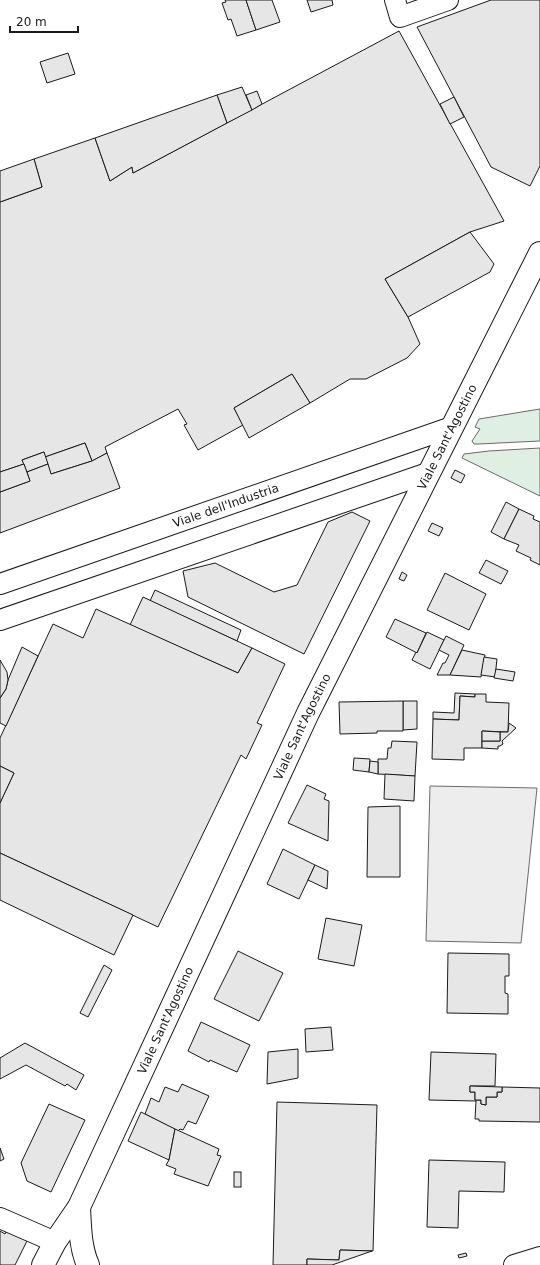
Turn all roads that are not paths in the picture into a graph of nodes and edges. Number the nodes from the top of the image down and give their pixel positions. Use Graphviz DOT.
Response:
graph roads {
  1 [pos="448,0"];
  2 [pos="397,8"];
  3 [pos="540,253"];
  4 [pos="452,427"];
  5 [pos="428,473"];
  6 [pos="0,584"];
  7 [pos="0,620"];
  8 [pos="79,1207"];
  9 [pos="0,1218"];
  10 [pos="55,1242"];
  11 [pos="540,1257"];
  12 [pos="43,1265"];
  13 [pos="88,1265"];
  14 [pos="514,1265"];
  1 -- 2 [label="street"];
  3 -- 4 [label="main road, Viale Sant'Agostino"];
  4 -- 5 [label="main road, Viale Sant'Agostino"];
  4 -- 6 [label="street, Viale dell'Industria"];
  5 -- 7 [label="street"];
  5 -- 8 [label="main road, Viale Sant'Agostino"];
  8 -- 10 [label="main road, Viale Sant'Agostino"];
  8 -- 13 [label="main road, Viale Sant'Agostino"];
  9 -- 10 [label="street"];
  10 -- 12 [label="main road, Viale Sant'Agostino"];
  11 -- 14 [label="street"];
}
